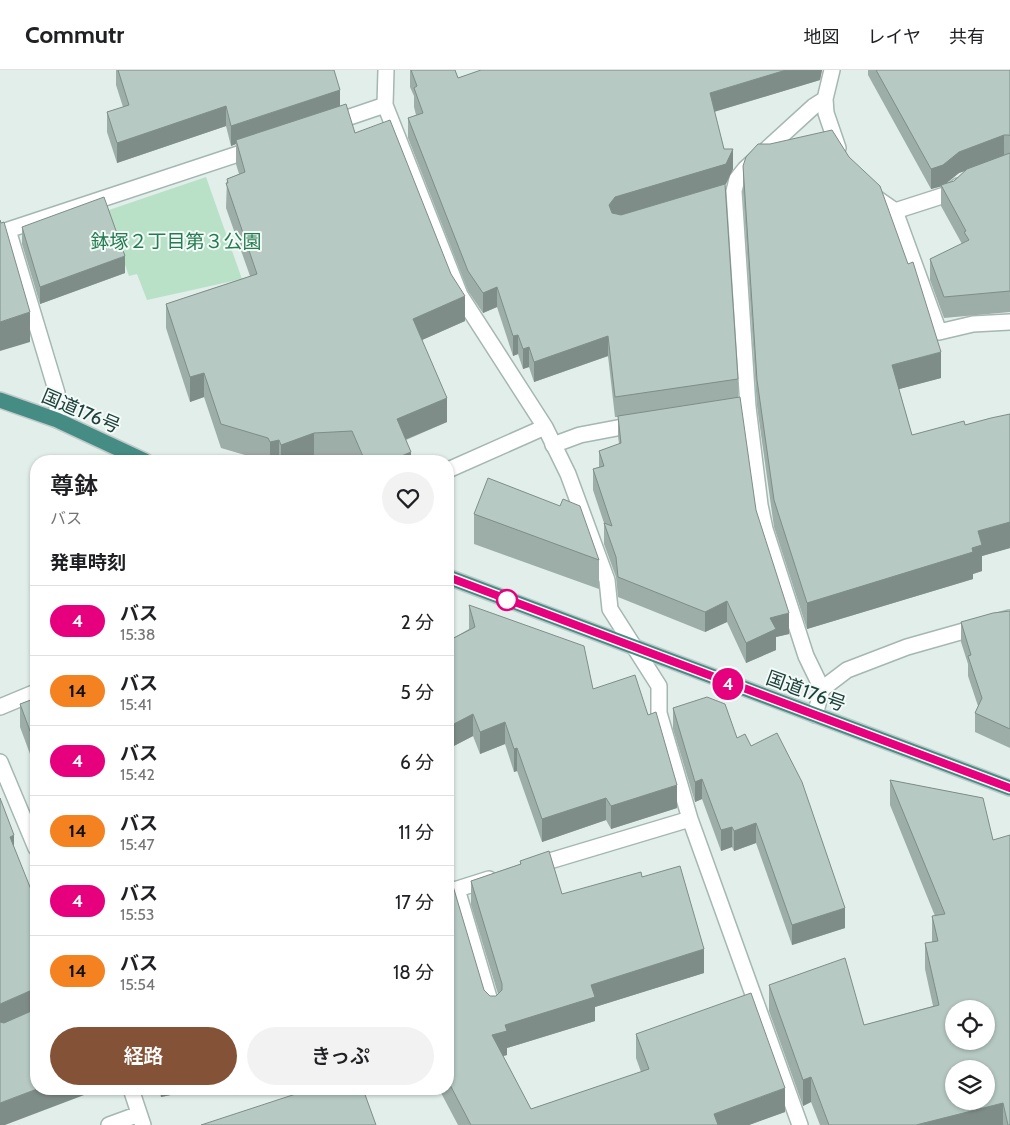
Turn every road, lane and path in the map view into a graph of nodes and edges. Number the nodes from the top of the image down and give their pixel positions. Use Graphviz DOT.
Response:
graph roads {
  1 [pos="386,70"];
  2 [pos="832,70"];
  3 [pos="825,99"];
  4 [pos="385,105"];
  5 [pos="319,127"];
  6 [pos="784,134"];
  7 [pos="834,138"];
  8 [pos="272,142"];
  9 [pos="816,142"];
  10 [pos="798,146"];
  11 [pos="846,164"];
  12 [pos="971,179"];
  13 [pos="862,184"];
  14 [pos="734,191"];
  15 [pos="716,196"];
  16 [pos="894,211"];
  17 [pos="1010,322"];
  18 [pos="0,400"];
  19 [pos="748,407"];
  20 [pos="729,409"];
  21 [pos="57,420"];
  22 [pos="656,420"];
  23 [pos="544,427"];
  24 [pos="553,445"];
  25 [pos="132,455"];
  26 [pos="454,467"];
  27 [pos="454,579"];
  28 [pos="1010,618"];
  29 [pos="633,648"];
  30 [pos="822,689"];
  31 [pos="30,694"];
  32 [pos="0,707"];
  33 [pos="815,715"];
  34 [pos="0,762"];
  35 [pos="1010,788"];
  36 [pos="690,819"];
  37 [pos="30,834"];
  38 [pos="522,870"];
  39 [pos="504,875"];
  40 [pos="454,890"];
  41 [pos="454,897"];
  42 [pos="494,1011"];
  43 [pos="133,1095"];
  44 [pos="141,1120"];
  45 [pos="109,1125"];
  46 [pos="800,1125"];
  1 -- 4 [label="street"];
  2 -- 3 [label="street"];
  3 -- 6 [label="street"];
  3 -- 7 [label="street"];
  4 -- 5 [label="street"];
  4 -- 23 [label="street"];
  6 -- 10 [label="street"];
  6 -- 14 [label="street"];
  7 -- 9 [label="street"];
  7 -- 11 [label="street"];
  8 -- 21 [label="street"];
  12 -- 16 [label="street"];
  13 -- 16 [label="street"];
  14 -- 15 [label="street"];
  14 -- 19 [label="street"];
  16 -- 17 [label="street"];
  18 -- 21 [label="highway, 国道176号"];
  19 -- 20 [label="street"];
  19 -- 30 [label="street"];
  21 -- 25 [label="highway, 国道176号"];
  22 -- 24 [label="street"];
  23 -- 24 [label="street"];
  23 -- 26 [label="street"];
  24 -- 29 [label="street"];
  27 -- 29 [label="highway, 国道176号"];
  28 -- 30 [label="street"];
  29 -- 33 [label="highway, 国道176号"];
  29 -- 36 [label="street"];
  30 -- 33 [label="street"];
  31 -- 32 [label="street"];
  33 -- 35 [label="highway, 国道176号"];
  34 -- 37 [label="street"];
  36 -- 38 [label="street"];
  36 -- 46 [label="street"];
  39 -- 40 [label="street"];
  41 -- 42 [label="street"];
  43 -- 44 [label="street"];
  44 -- 45 [label="street"];
}
